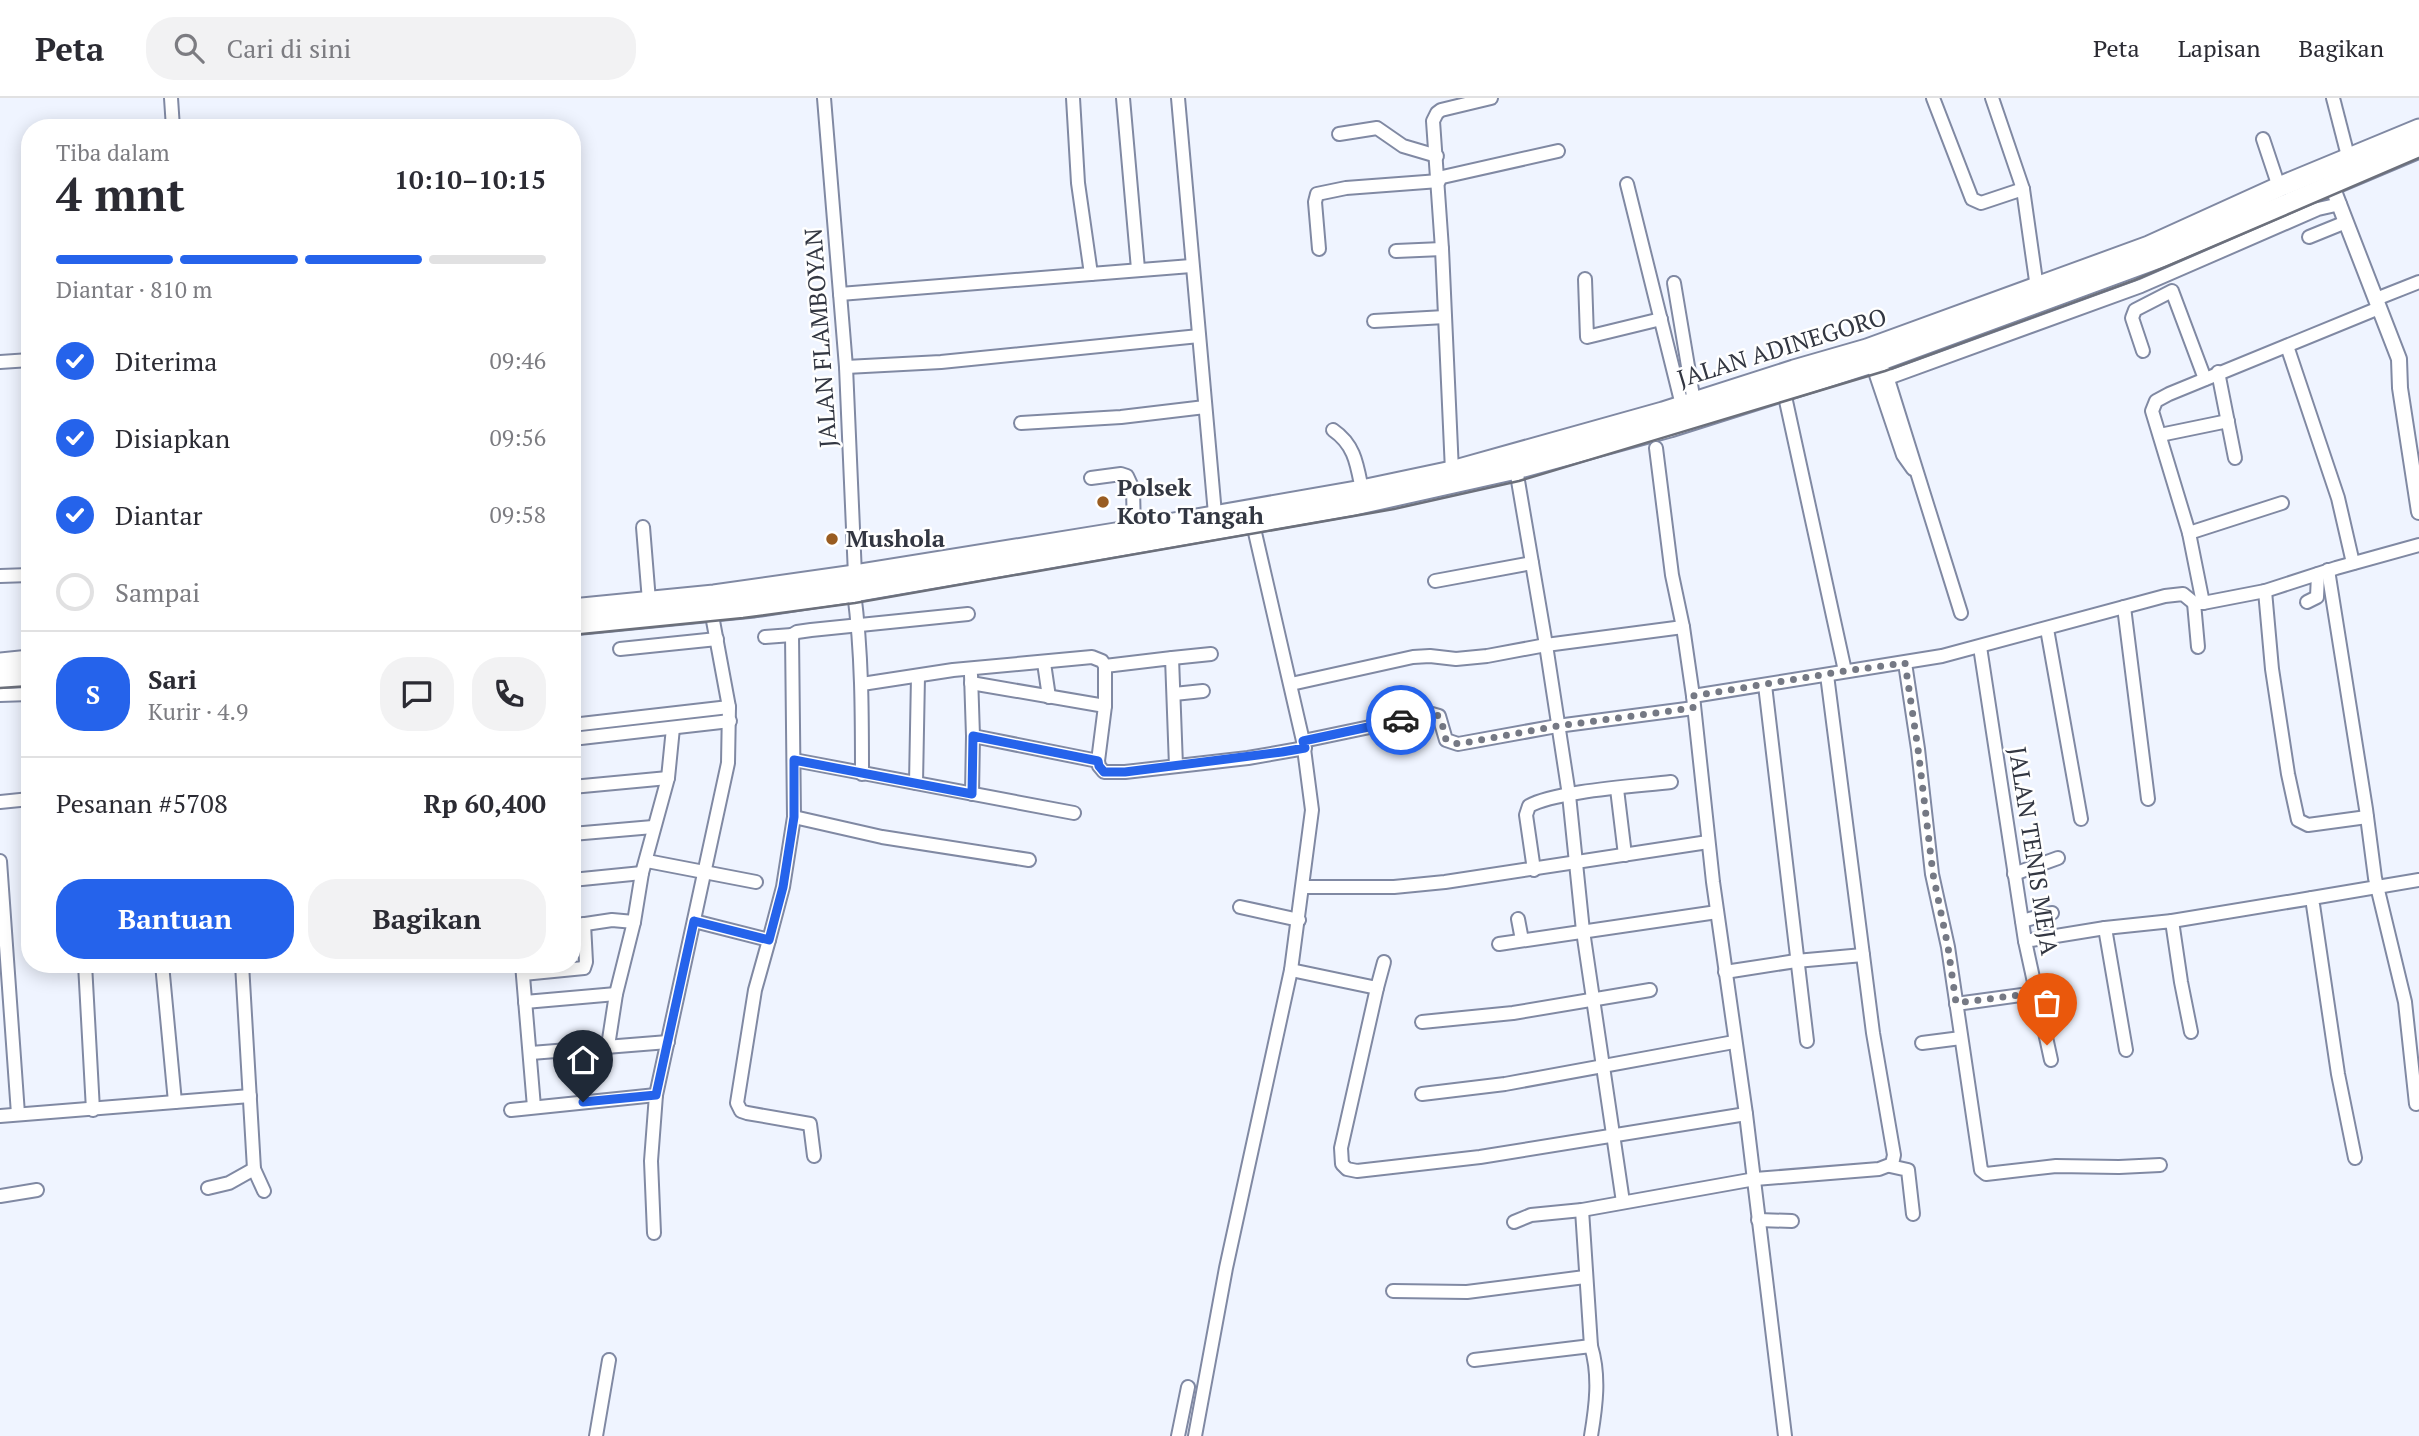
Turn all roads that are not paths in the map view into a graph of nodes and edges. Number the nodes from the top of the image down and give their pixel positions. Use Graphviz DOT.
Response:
graph roads {
  1 [pos="171,98"];
  2 [pos="824,98"];
  3 [pos="1073,98"];
  4 [pos="1123,98"];
  5 [pos="1178,98"];
  6 [pos="1491,98"];
  7 [pos="1933,98"];
  8 [pos="1993,98"];
  9 [pos="2333,98"];
  10 [pos="172,119"];
  11 [pos="2419,129"];
  12 [pos="1339,134"];
  13 [pos="2263,139"];
  14 [pos="2419,148"];
  15 [pos="1558,151"];
  16 [pos="1437,156"];
  17 [pos="2349,160"];
  18 [pos="1439,180"];
  19 [pos="1627,184"];
  20 [pos="2280,187"];
  21 [pos="2023,189"];
  22 [pos="2336,195"];
  23 [pos="2346,222"];
  24 [pos="2309,237"];
  25 [pos="1319,249"];
  26 [pos="1442,249"];
  27 [pos="1396,251"];
  28 [pos="1191,266"];
  29 [pos="1138,269"];
  30 [pos="1091,274"];
  31 [pos="1585,279"];
  32 [pos="2419,282"];
  33 [pos="1674,283"];
  34 [pos="2037,288"];
  35 [pos="841,294"];
  36 [pos="2377,303"];
  37 [pos="1445,317"];
  38 [pos="1661,319"];
  39 [pos="1374,321"];
  40 [pos="1199,337"];
  41 [pos="2287,346"];
  42 [pos="2143,351"];
  43 [pos="21,361"];
  44 [pos="0,362"];
  45 [pos="846,367"];
  46 [pos="1881,367"];
  47 [pos="2218,372"];
  48 [pos="2205,379"];
  49 [pos="1786,391"];
  50 [pos="1889,399"];
  51 [pos="1688,404"];
  52 [pos="1205,407"];
  53 [pos="1667,419"];
  54 [pos="2228,421"];
  55 [pos="1021,424"];
  56 [pos="1637,428"];
  57 [pos="1333,430"];
  58 [pos="2160,435"];
  59 [pos="1656,448"];
  60 [pos="2414,448"];
  61 [pos="2235,458"];
  62 [pos="1516,469"];
  63 [pos="1452,471"];
  64 [pos="1091,478"];
  65 [pos="1362,490"];
  66 [pos="2282,503"];
  67 [pos="2419,512"];
  68 [pos="1215,514"];
  69 [pos="1253,524"];
  70 [pos="643,527"];
  71 [pos="1134,530"];
  72 [pos="2189,533"];
  73 [pos="2419,545"];
  74 [pos="1532,563"];
  75 [pos="2353,563"];
  76 [pos="2323,572"];
  77 [pos="21,575"];
  78 [pos="0,576"];
  79 [pos="1435,581"];
  80 [pos="855,584"];
  81 [pos="2265,591"];
  82 [pos="649,601"];
  83 [pos="2307,602"];
  84 [pos="2198,603"];
  85 [pos="2123,607"];
  86 [pos="581,608"];
  87 [pos="711,610"];
  88 [pos="1961,612"];
  89 [pos="968,614"];
  90 [pos="581,624"];
  91 [pos="859,626"];
  92 [pos="1684,627"];
  93 [pos="2046,629"];
  94 [pos="792,635"];
  95 [pos="765,637"];
  96 [pos="717,639"];
  97 [pos="1546,645"];
  98 [pos="1980,647"];
  99 [pos="2199,647"];
  100 [pos="620,649"];
  101 [pos="1210,654"];
  102 [pos="1172,658"];
  103 [pos="21,661"];
  104 [pos="0,663"];
  105 [pos="1044,663"];
  106 [pos="1905,663"];
  107 [pos="1105,666"];
  108 [pos="970,670"];
  109 [pos="1845,671"];
  110 [pos="1827,675"];
  111 [pos="918,676"];
  112 [pos="21,677"];
  113 [pos="0,678"];
  114 [pos="971,683"];
  115 [pos="862,684"];
  116 [pos="1291,684"];
  117 [pos="1765,685"];
  118 [pos="1203,691"];
  119 [pos="21,694"];
  120 [pos="1174,694"];
  121 [pos="0,695"];
  122 [pos="1049,697"];
  123 [pos="1693,702"];
  124 [pos="1105,706"];
  125 [pos="729,707"];
  126 [pos="730,721"];
  127 [pos="581,724"];
  128 [pos="1558,726"];
  129 [pos="673,727"];
  130 [pos="973,736"];
  131 [pos="581,738"];
  132 [pos="1304,744"];
  133 [pos="794,760"];
  134 [pos="1098,761"];
  135 [pos="1176,765"];
  136 [pos="862,774"];
  137 [pos="668,778"];
  138 [pos="1671,782"];
  139 [pos="916,783"];
  140 [pos="581,786"];
  141 [pos="1617,789"];
  142 [pos="972,794"];
  143 [pos="1569,795"];
  144 [pos="2148,799"];
  145 [pos="21,800"];
  146 [pos="0,802"];
  147 [pos="1074,813"];
  148 [pos="794,817"];
  149 [pos="2367,817"];
  150 [pos="2081,819"];
  151 [pos="653,827"];
  152 [pos="581,833"];
  153 [pos="1708,842"];
  154 [pos="1625,855"];
  155 [pos="2058,858"];
  156 [pos="1029,860"];
  157 [pos="0,861"];
  158 [pos="1577,864"];
  159 [pos="645,867"];
  160 [pos="1534,870"];
  161 [pos="705,871"];
  162 [pos="2014,874"];
  163 [pos="581,878"];
  164 [pos="2419,880"];
  165 [pos="756,882"];
  166 [pos="1304,887"];
  167 [pos="2377,888"];
  168 [pos="2312,898"];
  169 [pos="1240,906"];
  170 [pos="1717,912"];
  171 [pos="2052,913"];
  172 [pos="1518,919"];
  173 [pos="1299,920"];
  174 [pos="694,921"];
  175 [pos="2022,921"];
  176 [pos="2172,921"];
  177 [pos="634,922"];
  178 [pos="581,925"];
  179 [pos="2105,928"];
  180 [pos="1583,931"];
  181 [pos="581,939"];
  182 [pos="769,940"];
  183 [pos="1522,940"];
  184 [pos="2025,941"];
  185 [pos="1499,944"];
  186 [pos="1863,955"];
  187 [pos="1796,961"];
  188 [pos="1384,962"];
  189 [pos="581,968"];
  190 [pos="1291,970"];
  191 [pos="1725,972"];
  192 [pos="85,973"];
  193 [pos="163,973"];
  194 [pos="243,973"];
  195 [pos="522,973"];
  196 [pos="1377,988"];
  197 [pos="1650,990"];
  198 [pos="2035,993"];
  199 [pos="616,994"];
  200 [pos="1593,998"];
  201 [pos="526,1002"];
  202 [pos="1956,1003"];
  203 [pos="1422,1022"];
  204 [pos="2191,1031"];
  205 [pos="1961,1038"];
  206 [pos="1807,1041"];
  207 [pos="668,1042"];
  208 [pos="1734,1042"];
  209 [pos="1922,1043"];
  210 [pos="608,1046"];
  211 [pos="2126,1050"];
  212 [pos="531,1053"];
  213 [pos="2051,1060"];
  214 [pos="1602,1066"];
  215 [pos="14,1068"];
  216 [pos="0,1069"];
  217 [pos="1422,1094"];
  218 [pos="656,1095"];
  219 [pos="250,1096"];
  220 [pos="175,1102"];
  221 [pos="2416,1104"];
  222 [pos="534,1107"];
  223 [pos="93,1110"];
  224 [pos="510,1110"];
  225 [pos="18,1114"];
  226 [pos="1746,1114"];
  227 [pos="0,1116"];
  228 [pos="1613,1134"];
  229 [pos="814,1156"];
  230 [pos="2355,1158"];
  231 [pos="2160,1165"];
  232 [pos="1890,1166"];
  233 [pos="254,1169"];
  234 [pos="1755,1180"];
  235 [pos="208,1188"];
  236 [pos="37,1190"];
  237 [pos="264,1191"];
  238 [pos="0,1195"];
  239 [pos="1623,1202"];
  240 [pos="1582,1210"];
  241 [pos="1913,1214"];
  242 [pos="1758,1220"];
  243 [pos="1792,1220"];
  244 [pos="1514,1222"];
  245 [pos="654,1233"];
  246 [pos="1585,1277"];
  247 [pos="1394,1291"];
  248 [pos="1591,1346"];
  249 [pos="609,1360"];
  250 [pos="1474,1360"];
  251 [pos="1188,1387"];
  252 [pos="596,1436"];
  253 [pos="1178,1436"];
  254 [pos="1195,1436"];
  255 [pos="1591,1436"];
  256 [pos="1786,1436"];
  1 -- 10 [label="street"];
  2 -- 35 [label="street, JALAN FLAMBOYAN"];
  3 -- 30 [label="street"];
  4 -- 29 [label="street"];
  5 -- 28 [label="street"];
  6 -- 16 [label="street"];
  7 -- 21 [label="street"];
  8 -- 21 [label="street"];
  9 -- 17 [label="street"];
  11 -- 17 [label="highway, JALAN ADINEGORO"];
  12 -- 16 [label="street"];
  13 -- 20 [label="street"];
  14 -- 22 [label="highway"];
  15 -- 18 [label="street"];
  16 -- 18 [label="street"];
  17 -- 20 [label="highway, JALAN ADINEGORO"];
  18 -- 25 [label="street"];
  18 -- 26 [label="street"];
  19 -- 38 [label="street"];
  20 -- 34 [label="highway, JALAN ADINEGORO"];
  21 -- 34 [label="street"];
  22 -- 23 [label="street"];
  22 -- 46 [label="highway"];
  23 -- 24 [label="street"];
  23 -- 36 [label="street"];
  26 -- 27 [label="street"];
  26 -- 37 [label="street"];
  28 -- 29 [label="street"];
  28 -- 40 [label="street"];
  29 -- 30 [label="street"];
  30 -- 35 [label="street"];
  31 -- 38 [label="street"];
  32 -- 36 [label="street"];
  33 -- 51 [label="street"];
  34 -- 51 [label="highway, JALAN ADINEGORO"];
  35 -- 45 [label="street, JALAN FLAMBOYAN"];
  36 -- 41 [label="street"];
  36 -- 60 [label="street"];
  37 -- 39 [label="street"];
  37 -- 63 [label="street"];
  38 -- 51 [label="street"];
  40 -- 45 [label="street"];
  40 -- 52 [label="street"];
  41 -- 47 [label="street"];
  41 -- 75 [label="street"];
  42 -- 48 [label="street"];
  43 -- 44 [label="street"];
  45 -- 80 [label="street, JALAN FLAMBOYAN"];
  46 -- 49 [label="highway"];
  46 -- 50 [label="street"];
  46 -- 50 [label="street"];
  47 -- 48 [label="street"];
  47 -- 54 [label="street"];
  48 -- 58 [label="street"];
  49 -- 53 [label="highway"];
  49 -- 109 [label="street"];
  50 -- 88 [label="street"];
  51 -- 53 [label="highway, JALAN ADINEGORO"];
  52 -- 55 [label="street"];
  52 -- 68 [label="street"];
  53 -- 56 [label="highway"];
  54 -- 58 [label="street"];
  54 -- 61 [label="street"];
  56 -- 62 [label="highway"];
  56 -- 63 [label="highway"];
  57 -- 65 [label="street"];
  58 -- 72 [label="street"];
  59 -- 92 [label="street"];
  60 -- 67 [label="street"];
  62 -- 69 [label="highway"];
  62 -- 74 [label="street"];
  63 -- 65 [label="highway"];
  64 -- 71 [label="street"];
  65 -- 68 [label="highway"];
  66 -- 72 [label="street"];
  68 -- 71 [label="highway"];
  69 -- 80 [label="highway"];
  69 -- 116 [label="street"];
  70 -- 82 [label="street"];
  71 -- 80 [label="highway"];
  72 -- 84 [label="street"];
  73 -- 75 [label="street"];
  74 -- 79 [label="street"];
  74 -- 97 [label="street"];
  75 -- 76 [label="street"];
  76 -- 81 [label="street"];
  76 -- 83 [label="street"];
  76 -- 149 [label="street"];
  77 -- 78 [label="street"];
  80 -- 82 [label="highway"];
  80 -- 87 [label="highway"];
  80 -- 91 [label="street, JALAN FLAMBOYAN"];
  81 -- 84 [label="street"];
  81 -- 149 [label="street"];
  82 -- 86 [label="highway"];
  84 -- 85 [label="street"];
  84 -- 99 [label="street"];
  85 -- 93 [label="street"];
  85 -- 144 [label="street"];
  87 -- 90 [label="highway"];
  87 -- 96 [label="street"];
  89 -- 91 [label="street"];
  91 -- 94 [label="street"];
  91 -- 115 [label="street, JALAN FLAMBOYAN"];
  92 -- 97 [label="street"];
  92 -- 123 [label="street"];
  93 -- 98 [label="street"];
  93 -- 150 [label="street"];
  94 -- 95 [label="street"];
  94 -- 133 [label="street"];
  96 -- 100 [label="street"];
  96 -- 125 [label="street"];
  97 -- 116 [label="street"];
  97 -- 128 [label="street"];
  98 -- 106 [label="street"];
  98 -- 162 [label="street, JALAN TENIS MEJA"];
  101 -- 102 [label="street"];
  102 -- 107 [label="street"];
  102 -- 120 [label="street"];
  103 -- 104 [label="highway"];
  105 -- 107 [label="street"];
  105 -- 108 [label="street"];
  105 -- 122 [label="street"];
  106 -- 109 [label="street"];
  106 -- 202 [label="street"];
  107 -- 124 [label="street"];
  108 -- 111 [label="street"];
  108 -- 114 [label="street"];
  109 -- 110 [label="street"];
  110 -- 117 [label="street"];
  110 -- 186 [label="street"];
  111 -- 115 [label="street"];
  111 -- 139 [label="street"];
  112 -- 113 [label="highway"];
  114 -- 122 [label="street"];
  114 -- 130 [label="street"];
  115 -- 136 [label="street, JALAN FLAMBOYAN"];
  116 -- 132 [label="street"];
  117 -- 123 [label="street"];
  117 -- 187 [label="street"];
  118 -- 120 [label="street"];
  119 -- 121 [label="street"];
  120 -- 135 [label="street"];
  122 -- 124 [label="street"];
  123 -- 128 [label="street"];
  123 -- 153 [label="street"];
  124 -- 134 [label="street"];
  125 -- 126 [label="street"];
  125 -- 127 [label="street"];
  126 -- 129 [label="street"];
  126 -- 161 [label="street"];
  128 -- 132 [label="street"];
  128 -- 143 [label="street"];
  129 -- 131 [label="street"];
  129 -- 137 [label="street"];
  130 -- 134 [label="street"];
  130 -- 142 [label="street"];
  132 -- 135 [label="street"];
  132 -- 166 [label="street"];
  133 -- 136 [label="street"];
  133 -- 148 [label="street"];
  134 -- 135 [label="street"];
  136 -- 139 [label="street"];
  137 -- 140 [label="street"];
  137 -- 151 [label="street"];
  138 -- 141 [label="street"];
  139 -- 142 [label="street"];
  141 -- 143 [label="street"];
  141 -- 154 [label="street"];
  142 -- 147 [label="street"];
  143 -- 158 [label="street"];
  143 -- 160 [label="street"];
  145 -- 146 [label="street"];
  148 -- 156 [label="street"];
  148 -- 182 [label="street"];
  149 -- 167 [label="street"];
  151 -- 152 [label="street"];
  151 -- 159 [label="street"];
  153 -- 154 [label="street"];
  153 -- 170 [label="street"];
  154 -- 158 [label="street"];
  155 -- 162 [label="street"];
  157 -- 215 [label="street"];
  158 -- 160 [label="street"];
  158 -- 180 [label="street"];
  159 -- 161 [label="street"];
  159 -- 163 [label="street"];
  159 -- 177 [label="street"];
  160 -- 166 [label="street"];
  161 -- 165 [label="street"];
  161 -- 174 [label="street"];
  162 -- 175 [label="street, JALAN TENIS MEJA"];
  164 -- 167 [label="street"];
  166 -- 173 [label="street"];
  167 -- 168 [label="street"];
  167 -- 221 [label="street"];
  168 -- 176 [label="street"];
  168 -- 230 [label="street"];
  169 -- 173 [label="street"];
  170 -- 180 [label="street"];
  170 -- 191 [label="street"];
  171 -- 175 [label="street"];
  172 -- 183 [label="street"];
  173 -- 190 [label="street"];
  174 -- 182 [label="street"];
  174 -- 207 [label="street"];
  175 -- 184 [label="street, JALAN TENIS MEJA"];
  176 -- 179 [label="street"];
  176 -- 204 [label="street"];
  177 -- 178 [label="street"];
  177 -- 199 [label="street"];
  179 -- 184 [label="street"];
  179 -- 211 [label="street"];
  180 -- 183 [label="street"];
  180 -- 200 [label="street"];
  181 -- 189 [label="street"];
  182 -- 229 [label="street"];
  183 -- 185 [label="street"];
  184 -- 198 [label="street, JALAN TENIS MEJA"];
  186 -- 187 [label="street"];
  186 -- 232 [label="street"];
  187 -- 191 [label="street"];
  187 -- 206 [label="street"];
  188 -- 196 [label="street"];
  190 -- 196 [label="street"];
  190 -- 254 [label="street"];
  191 -- 208 [label="street"];
  192 -- 223 [label="street"];
  193 -- 220 [label="street"];
  194 -- 219 [label="street"];
  195 -- 201 [label="street"];
  196 -- 228 [label="street"];
  197 -- 200 [label="street"];
  198 -- 202 [label="street"];
  198 -- 213 [label="street, JALAN TENIS MEJA"];
  199 -- 201 [label="street"];
  199 -- 210 [label="street"];
  200 -- 203 [label="street"];
  200 -- 214 [label="street"];
  201 -- 212 [label="street"];
  202 -- 205 [label="street"];
  205 -- 209 [label="street"];
  205 -- 231 [label="street"];
  207 -- 210 [label="street"];
  207 -- 218 [label="street"];
  208 -- 214 [label="street"];
  208 -- 226 [label="street"];
  210 -- 212 [label="street"];
  212 -- 222 [label="street"];
  214 -- 217 [label="street"];
  214 -- 228 [label="street"];
  215 -- 216 [label="street"];
  215 -- 225 [label="street"];
  218 -- 222 [label="street"];
  218 -- 245 [label="street"];
  219 -- 220 [label="street"];
  219 -- 233 [label="street"];
  220 -- 223 [label="street"];
  222 -- 224 [label="street"];
  223 -- 225 [label="street"];
  225 -- 227 [label="street"];
  226 -- 228 [label="street"];
  226 -- 234 [label="street"];
  228 -- 239 [label="street"];
  232 -- 234 [label="street"];
  232 -- 241 [label="street"];
  233 -- 235 [label="street"];
  233 -- 237 [label="street"];
  234 -- 239 [label="street"];
  234 -- 242 [label="street"];
  236 -- 238 [label="street"];
  239 -- 240 [label="street"];
  240 -- 244 [label="street"];
  240 -- 246 [label="street"];
  242 -- 243 [label="street"];
  242 -- 256 [label="street"];
  246 -- 247 [label="street"];
  246 -- 248 [label="street"];
  248 -- 250 [label="street"];
  248 -- 255 [label="street"];
  249 -- 252 [label="street"];
  251 -- 253 [label="street"];
}
